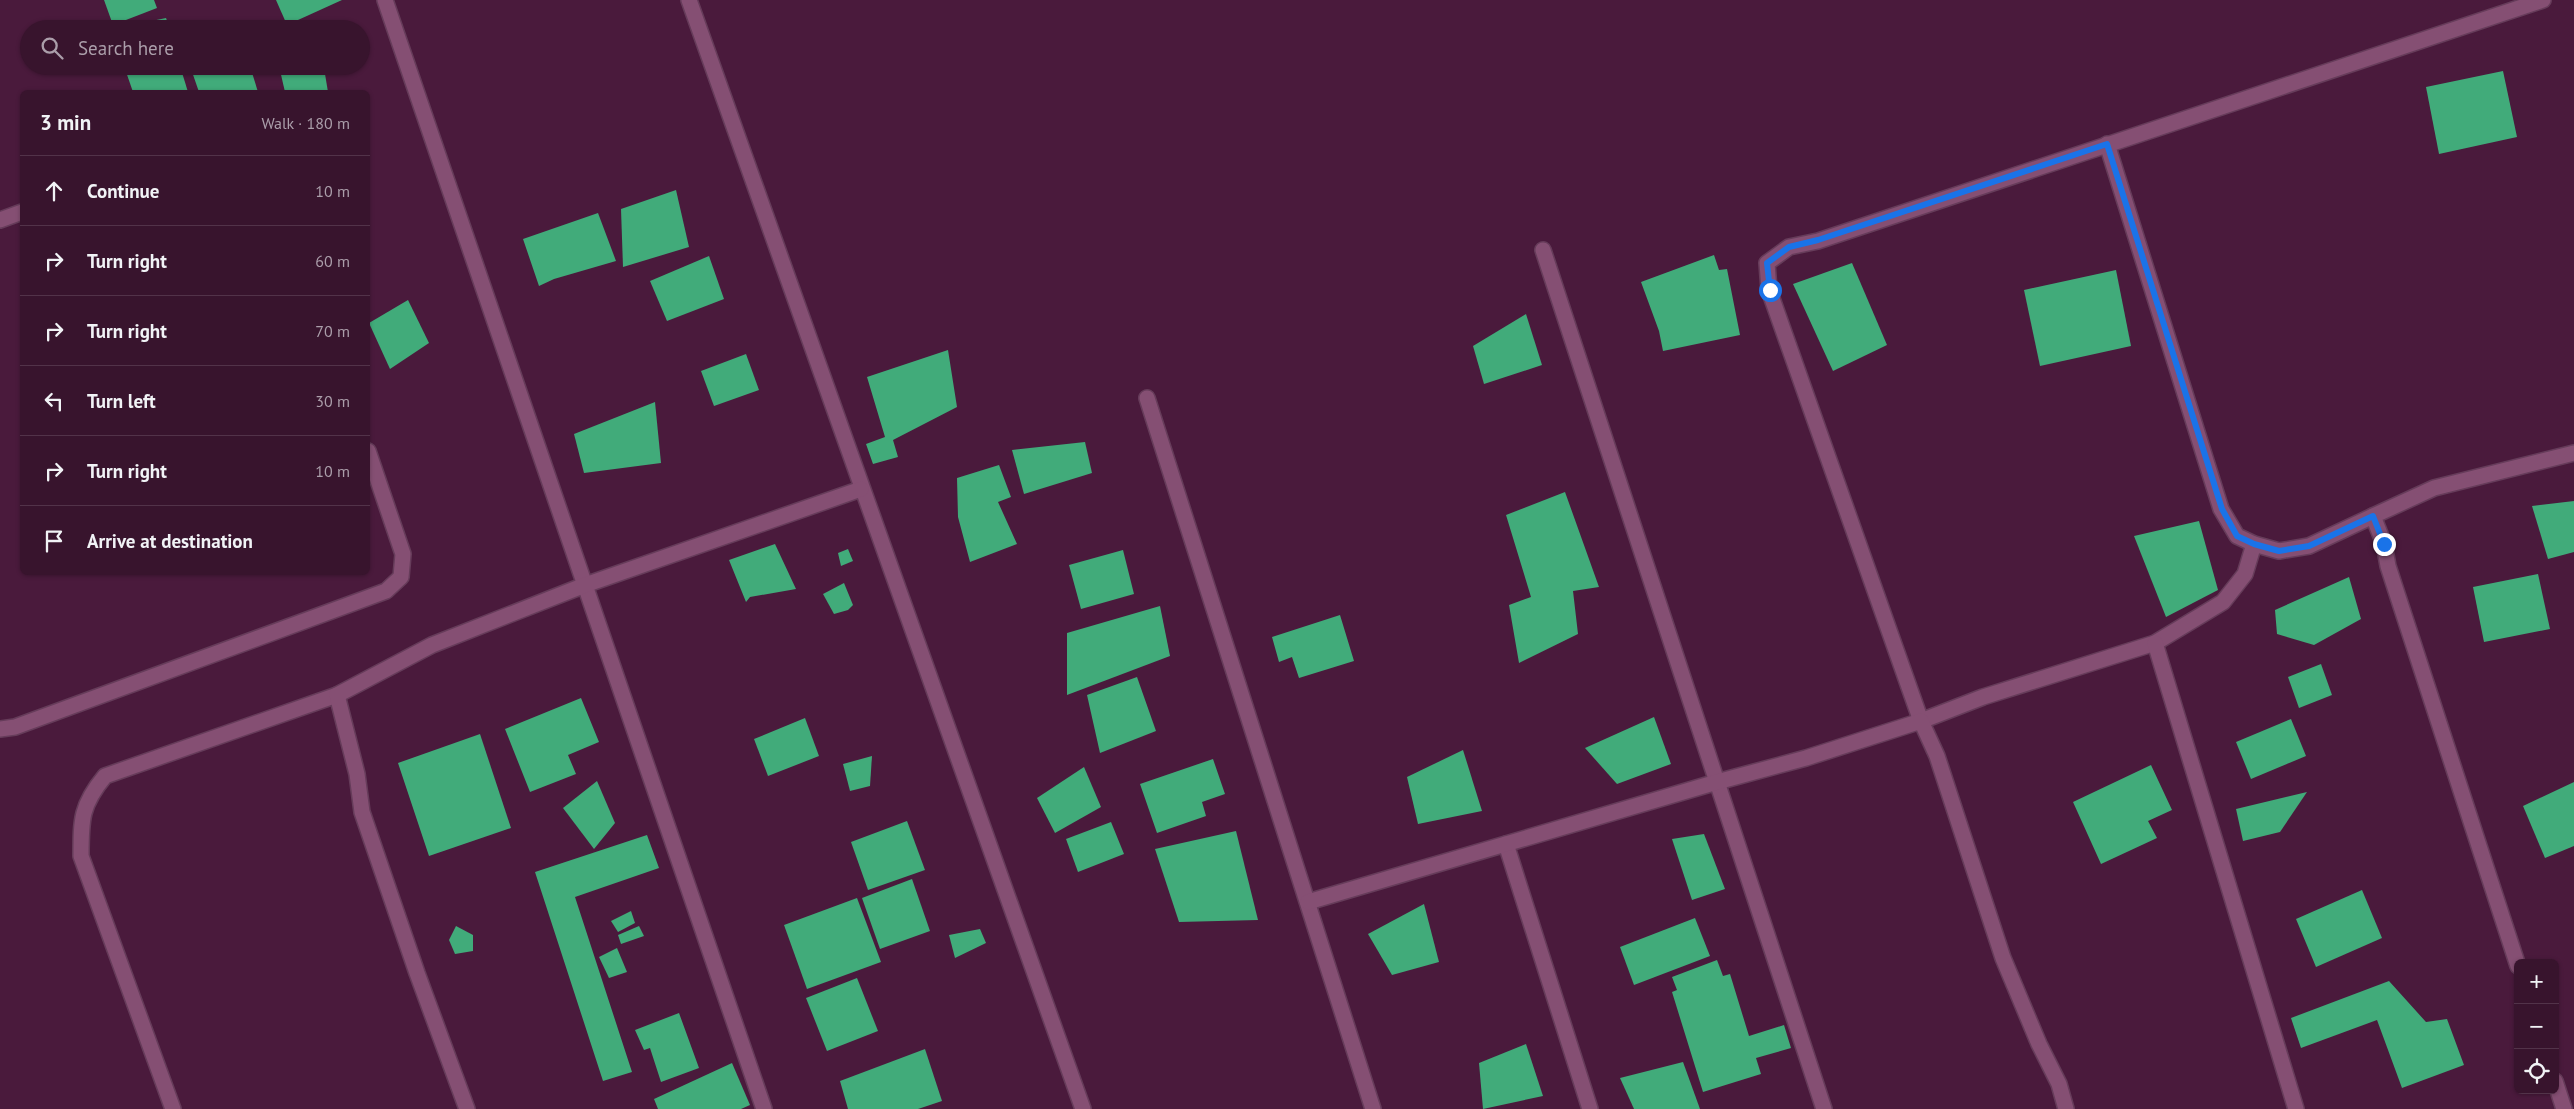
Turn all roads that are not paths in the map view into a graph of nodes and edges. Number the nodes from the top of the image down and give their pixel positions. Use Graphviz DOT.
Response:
graph roads {
  1 [pos="385,0"];
  2 [pos="689,0"];
  3 [pos="2543,0"];
  4 [pos="2107,144"];
  5 [pos="20,213"];
  6 [pos="0,220"];
  7 [pos="1543,250"];
  8 [pos="1147,398"];
  9 [pos="2574,453"];
  10 [pos="370,457"];
  11 [pos="861,489"];
  12 [pos="2373,516"];
  13 [pos="2254,544"];
  14 [pos="585,585"];
  15 [pos="2155,643"];
  16 [pos="337,695"];
  17 [pos="1921,721"];
  18 [pos="0,729"];
  19 [pos="1717,782"];
  20 [pos="1506,844"];
  21 [pos="1308,902"];
  22 [pos="2516,959"];
  23 [pos="2559,1093"];
  24 [pos="173,1109"];
  25 [pos="468,1109"];
  26 [pos="764,1109"];
  27 [pos="1083,1109"];
  28 [pos="1373,1109"];
  29 [pos="1590,1109"];
  30 [pos="1824,1109"];
  31 [pos="2066,1109"];
  32 [pos="2296,1109"];
  33 [pos="2564,1109"];
  1 -- 14 [label="street"];
  2 -- 11 [label="street"];
  3 -- 4 [label="street"];
  4 -- 13 [label="street"];
  4 -- 17 [label="street"];
  5 -- 6 [label="street"];
  7 -- 19 [label="street"];
  8 -- 21 [label="street"];
  9 -- 12 [label="street"];
  10 -- 18 [label="street"];
  11 -- 14 [label="street"];
  11 -- 27 [label="street"];
  12 -- 13 [label="street"];
  12 -- 22 [label="street"];
  13 -- 15 [label="street"];
  14 -- 16 [label="street"];
  14 -- 26 [label="street"];
  15 -- 17 [label="street"];
  15 -- 32 [label="street"];
  16 -- 24 [label="street"];
  16 -- 25 [label="street"];
  17 -- 19 [label="street"];
  17 -- 31 [label="street"];
  19 -- 20 [label="street"];
  19 -- 30 [label="street"];
  20 -- 21 [label="street"];
  20 -- 29 [label="street"];
  21 -- 28 [label="street"];
  23 -- 33 [label="street"];
}
